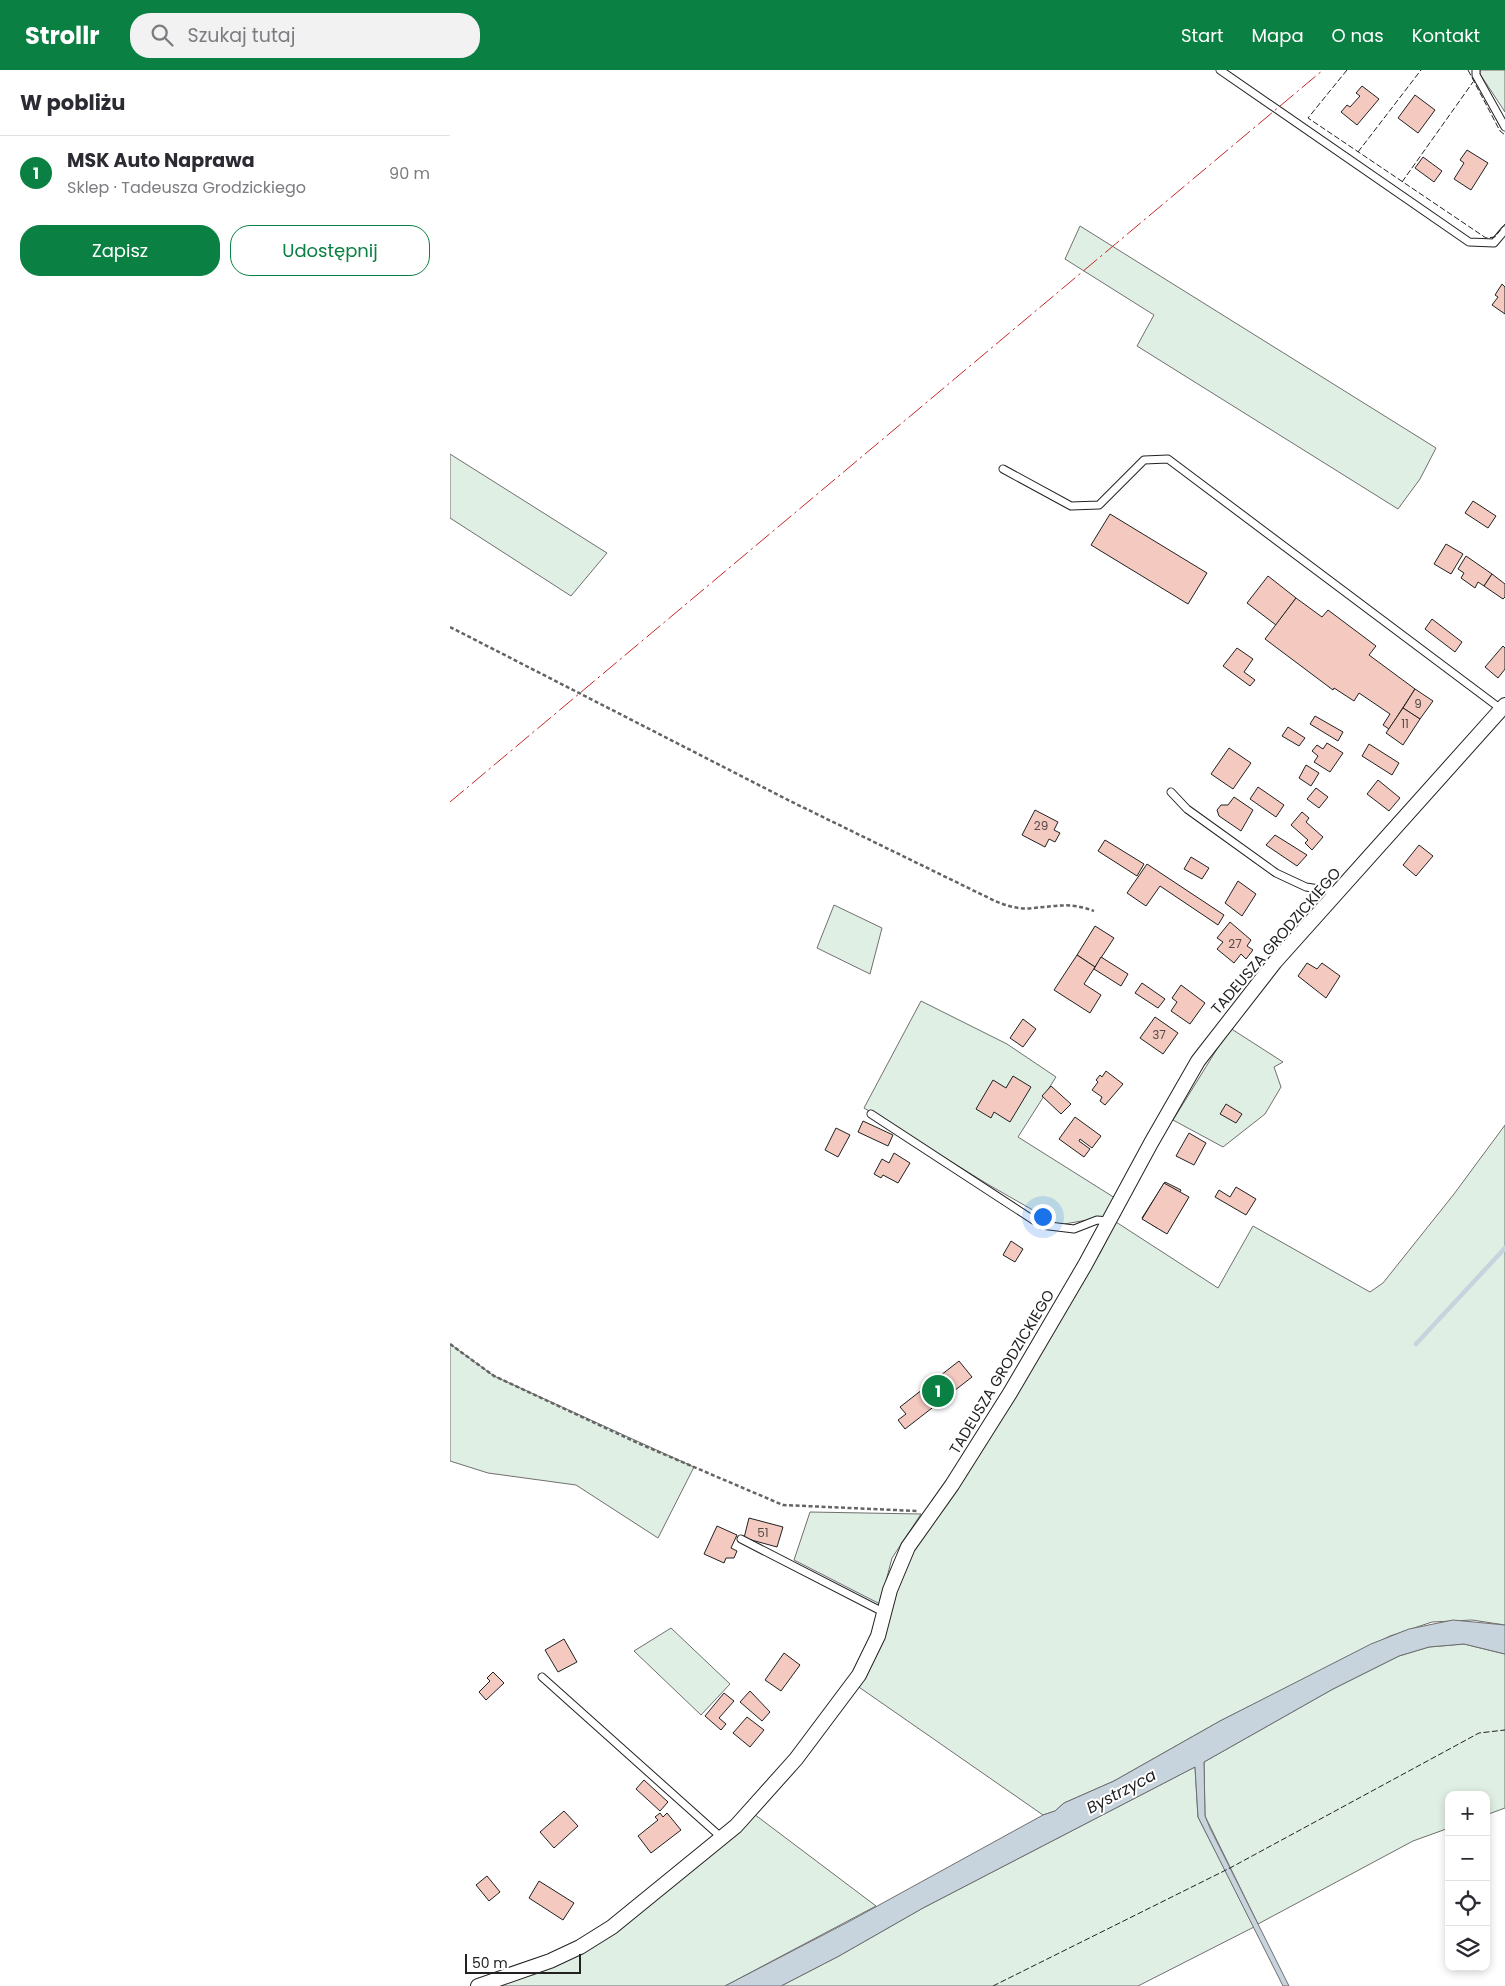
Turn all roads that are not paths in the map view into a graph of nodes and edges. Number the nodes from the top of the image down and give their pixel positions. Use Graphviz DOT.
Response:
graph roads {
  1 [pos="1220,70"];
  2 [pos="1476,70"];
  3 [pos="1505,127"];
  4 [pos="1505,230"];
  5 [pos="1003,469"];
  6 [pos="1503,707"];
  7 [pos="1171,792"];
  8 [pos="1339,892"];
  9 [pos="871,1114"];
  10 [pos="1109,1221"];
  11 [pos="741,1539"];
  12 [pos="885,1613"];
  13 [pos="542,1677"];
  14 [pos="722,1838"];
  15 [pos="478,1986"];
  1 -- 4 [label="lane"];
  2 -- 3 [label="lane"];
  5 -- 6 [label="lane"];
  6 -- 8 [label="street, TADEUSZA GRODZICKIEGO"];
  7 -- 8 [label="lane"];
  8 -- 10 [label="street, TADEUSZA GRODZICKIEGO"];
  9 -- 10 [label="lane"];
  10 -- 12 [label="street, TADEUSZA GRODZICKIEGO"];
  11 -- 12 [label="lane"];
  12 -- 14 [label="street, TADEUSZA GRODZICKIEGO"];
  13 -- 14 [label="lane"];
  14 -- 15 [label="street, TADEUSZA GRODZICKIEGO"];
}
